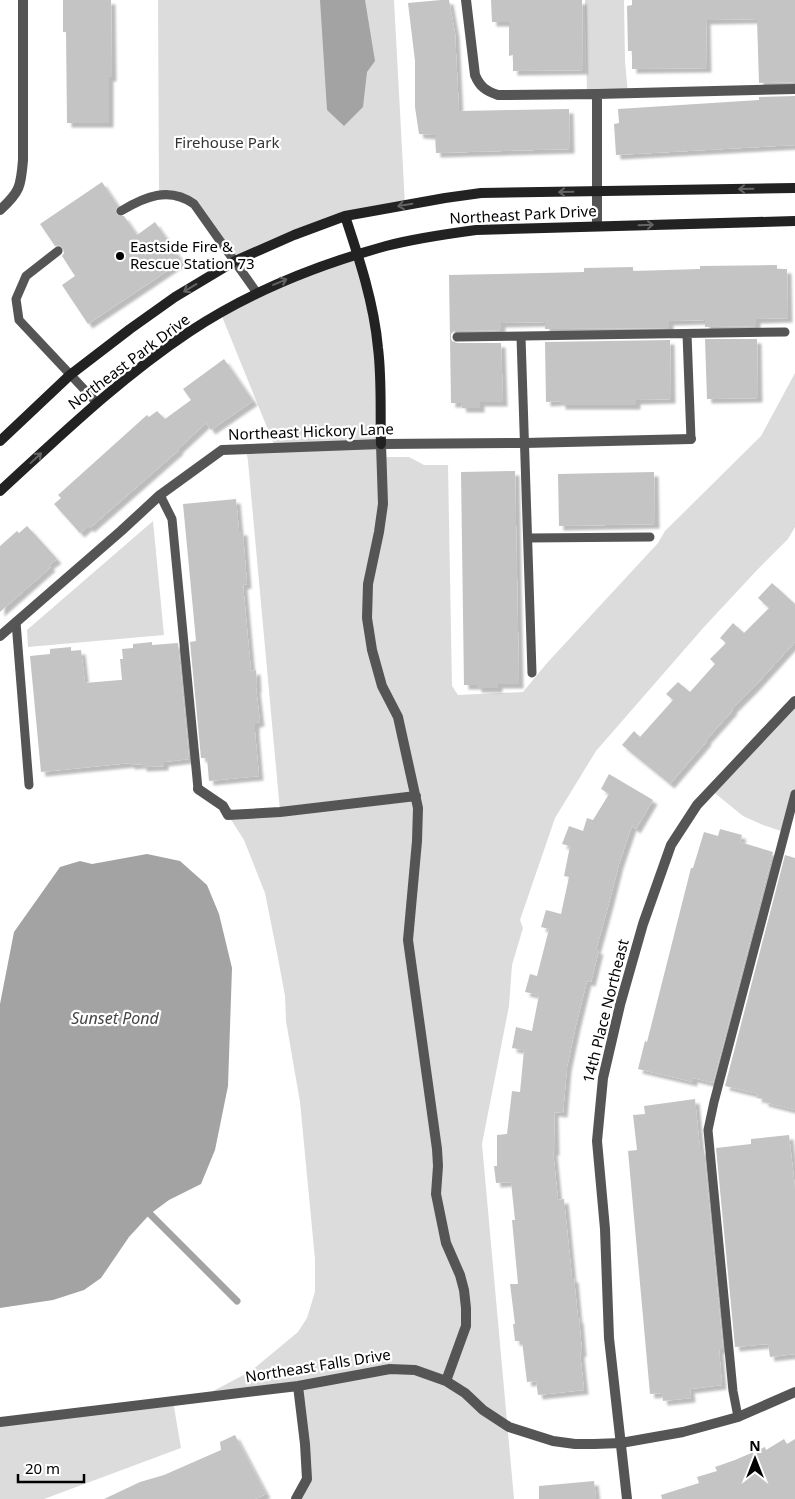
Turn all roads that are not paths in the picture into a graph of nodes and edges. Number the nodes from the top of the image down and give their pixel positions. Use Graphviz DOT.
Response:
graph roads {
  1 [pos="23,0"];
  2 [pos="466,0"];
  3 [pos="795,89"];
  4 [pos="597,94"];
  5 [pos="795,188"];
  6 [pos="597,192"];
  7 [pos="0,210"];
  8 [pos="121,211"];
  9 [pos="345,216"];
  10 [pos="795,221"];
  11 [pos="597,226"];
  12 [pos="58,251"];
  13 [pos="358,255"];
  14 [pos="235,261"];
  15 [pos="257,293"];
  16 [pos="785,332"];
  17 [pos="687,334"];
  18 [pos="522,337"];
  19 [pos="457,338"];
  20 [pos="70,375"];
  21 [pos="97,402"];
  22 [pos="691,439"];
  23 [pos="0,441"];
  24 [pos="525,443"];
  25 [pos="381,444"];
  26 [pos="0,491"];
  27 [pos="160,495"];
  28 [pos="650,537"];
  29 [pos="528,538"];
  30 [pos="16,622"];
  31 [pos="0,636"];
  32 [pos="532,674"];
  33 [pos="795,701"];
  34 [pos="29,785"];
  35 [pos="198,788"];
  36 [pos="795,794"];
  37 [pos="416,796"];
  38 [pos="446,1380"];
  39 [pos="298,1386"];
  40 [pos="795,1392"];
  41 [pos="738,1417"];
  42 [pos="0,1422"];
  43 [pos="621,1443"];
  44 [pos="296,1499"];
  45 [pos="627,1499"];
  1 -- 7 [label="street"];
  2 -- 4 [label="street"];
  3 -- 4 [label="street"];
  4 -- 6 [label="street"];
  5 -- 6 [label="street, Northeast Park Drive, one-way"];
  6 -- 9 [label="street, Northeast Park Drive, one-way"];
  6 -- 11 [label="street"];
  8 -- 14 [label="lane"];
  9 -- 13 [label="street"];
  9 -- 14 [label="street, Northeast Park Drive"];
  11 -- 10 [label="street, Northeast Park Drive, one-way"];
  11 -- 13 [label="street, Northeast Park Drive"];
  12 -- 20 [label="lane"];
  15 -- 13 [label="street, Northeast Park Drive, one-way"];
  13 -- 25 [label="street"];
  14 -- 15 [label="lane"];
  14 -- 20 [label="street, Northeast Park Drive, one-way"];
  15 -- 21 [label="street, Northeast Park Drive"];
  16 -- 17 [label="lane"];
  17 -- 18 [label="lane"];
  17 -- 22 [label="lane"];
  18 -- 19 [label="lane"];
  18 -- 24 [label="lane"];
  20 -- 21 [label="lane"];
  20 -- 23 [label="street, Northeast Park Drive"];
  26 -- 21 [label="street, Northeast Park Drive, one-way"];
  22 -- 24 [label="street, Northeast Hickory Lane"];
  24 -- 25 [label="street, Northeast Hickory Lane"];
  24 -- 29 [label="lane"];
  25 -- 27 [label="street, Northeast Hickory Lane"];
  25 -- 37 [label="street"];
  27 -- 30 [label="street, Northeast Hickory Lane"];
  27 -- 35 [label="lane"];
  28 -- 29 [label="lane"];
  29 -- 32 [label="lane"];
  30 -- 31 [label="street, Northeast Hickory Lane"];
  30 -- 34 [label="lane"];
  33 -- 43 [label="street, 14th Place Northeast"];
  35 -- 37 [label="street"];
  36 -- 41 [label="lane"];
  37 -- 38 [label="street"];
  38 -- 39 [label="street, Northeast Falls Drive"];
  38 -- 43 [label="street, Northeast Falls Drive"];
  39 -- 42 [label="street, Northeast Falls Drive"];
  39 -- 44 [label="street"];
  40 -- 41 [label="street, Northeast Falls Drive"];
  41 -- 43 [label="street, Northeast Falls Drive"];
  43 -- 45 [label="street, 14th Place Northeast"];
}
